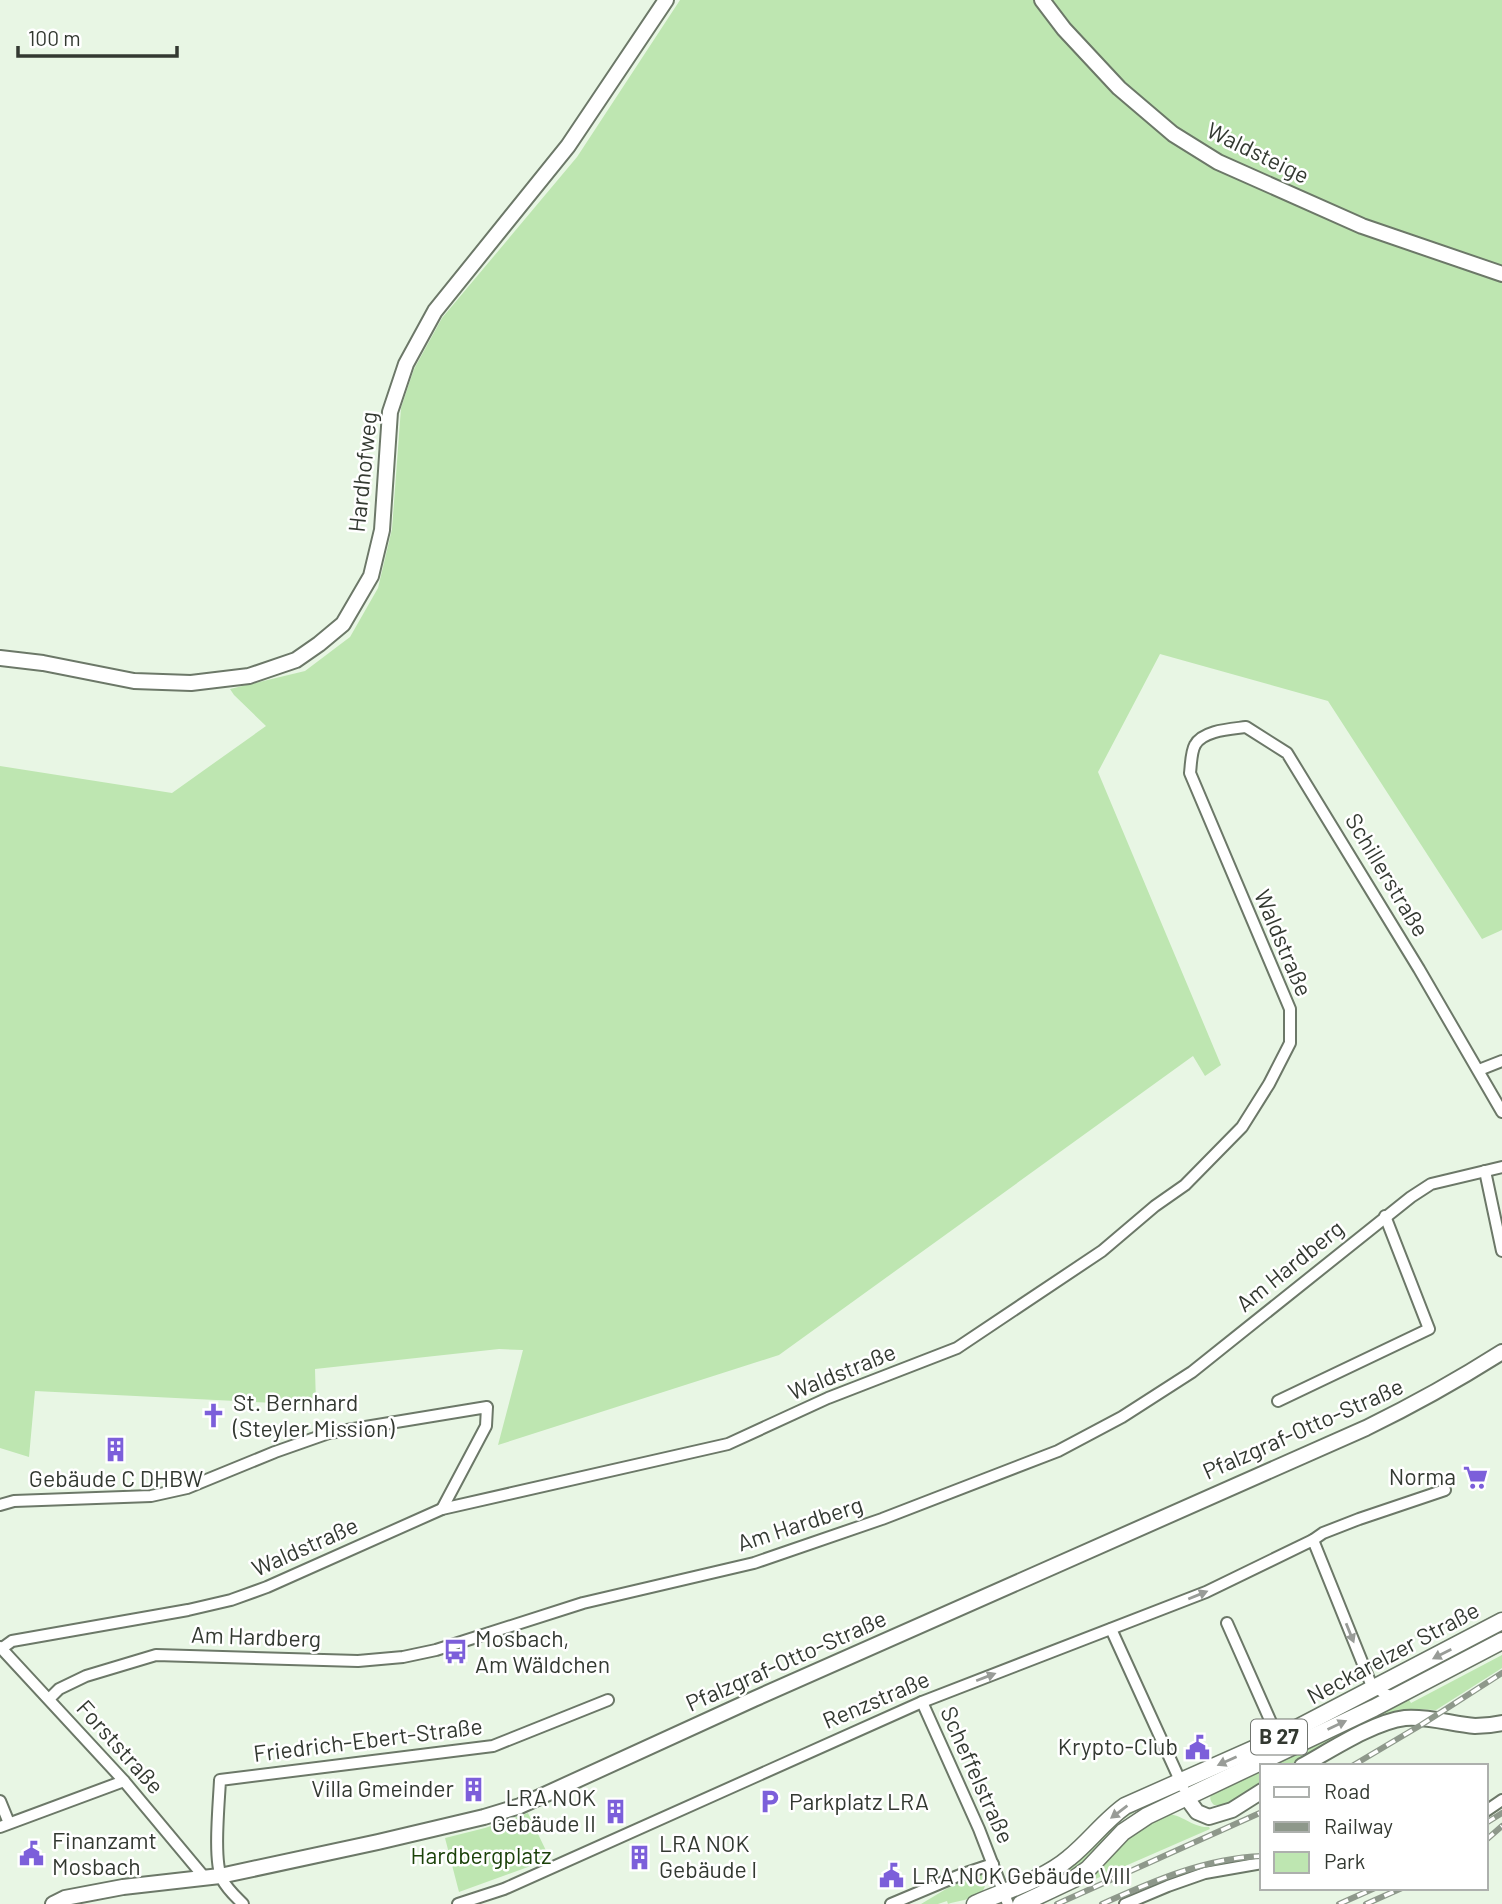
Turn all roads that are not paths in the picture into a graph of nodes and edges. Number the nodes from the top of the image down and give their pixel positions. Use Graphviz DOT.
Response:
graph roads {
  1 [pos="666,0"];
  2 [pos="1042,0"];
  3 [pos="1502,274"];
  4 [pos="0,657"];
  5 [pos="1194,746"];
  6 [pos="1502,1061"];
  7 [pos="1479,1070"];
  8 [pos="1502,1112"];
  9 [pos="1502,1167"];
  10 [pos="1485,1171"];
  11 [pos="1385,1216"];
  12 [pos="1502,1251"];
  13 [pos="1502,1352"];
  14 [pos="1278,1401"];
  15 [pos="1445,1490"];
  16 [pos="0,1505"];
  17 [pos="442,1509"];
  18 [pos="1313,1540"];
  19 [pos="1502,1621"];
  20 [pos="1227,1623"];
  21 [pos="1111,1629"];
  22 [pos="1502,1641"];
  23 [pos="1,1648"];
  24 [pos="1376,1688"];
  25 [pos="1394,1697"];
  26 [pos="49,1699"];
  27 [pos="608,1700"];
  28 [pos="922,1702"];
  29 [pos="1502,1723"];
  30 [pos="1279,1738"];
  31 [pos="1306,1764"];
  32 [pos="1177,1773"];
  33 [pos="124,1781"];
  34 [pos="1260,1792"];
  35 [pos="1186,1797"];
  36 [pos="0,1801"];
  37 [pos="4,1825"];
  38 [pos="1260,1863"];
  39 [pos="993,1864"];
  40 [pos="220,1876"];
  41 [pos="205,1878"];
  42 [pos="499,1891"];
  43 [pos="1005,1898"];
  44 [pos="52,1904"];
  45 [pos="243,1904"];
  46 [pos="458,1904"];
  47 [pos="502,1904"];
  48 [pos="891,1904"];
  49 [pos="975,1904"];
  50 [pos="1021,1904"];
  51 [pos="1125,1904"];
  1 -- 4 [label="street, Hardhofweg"];
  2 -- 3 [label="street, Waldsteige"];
  5 -- 7 [label="street, Schillerstraße"];
  5 -- 17 [label="street, Waldstraße"];
  6 -- 7 [label="street"];
  7 -- 8 [label="street, Schillerstraße"];
  9 -- 10 [label="street, Am Hardberg"];
  10 -- 11 [label="street, Am Hardberg"];
  10 -- 12 [label="street"];
  11 -- 14 [label="street"];
  11 -- 26 [label="street, Am Hardberg"];
  13 -- 40 [label="street, Pfalzgraf-Otto-Straße"];
  15 -- 18 [label="street, Renzstraße"];
  16 -- 17 [label="street"];
  17 -- 23 [label="street, Waldstraße"];
  21 -- 18 [label="street, Renzstraße, one-way"];
  18 -- 24 [label="street, one-way"];
  19 -- 24 [label="main road, Neckarelzer Straße / B 27, one-way"];
  20 -- 30 [label="street"];
  28 -- 21 [label="street, Renzstraße, one-way"];
  21 -- 32 [label="street"];
  22 -- 25 [label="main road, B 27"];
  23 -- 26 [label="street, Forststraße"];
  24 -- 25 [label="street"];
  24 -- 30 [label="main road, Neckarelzer Straße / B 27"];
  35 -- 25 [label="main road, B 27, one-way"];
  26 -- 33 [label="street, Forststraße"];
  27 -- 40 [label="street, Friedrich-Ebert-Straße"];
  28 -- 39 [label="street, Scheffelstraße"];
  28 -- 42 [label="street, Renzstraße"];
  29 -- 31 [label="street"];
  30 -- 32 [label="main road, Neckarelzer Straße / B 27, one-way"];
  32 -- 35 [label="street"];
  32 -- 43 [label="main road, Neckarelzer Straße / B 27, one-way"];
  33 -- 37 [label="street"];
  33 -- 41 [label="street, Forststraße"];
  34 -- 35 [label="street"];
  35 -- 50 [label="main road, B 27"];
  36 -- 37 [label="street"];
  38 -- 51 [label="street"];
  39 -- 43 [label="street, Scheffelstraße"];
  39 -- 48 [label="street"];
  40 -- 41 [label="street, Pfalzgraf-Otto-Straße"];
  40 -- 45 [label="street"];
  41 -- 44 [label="street, Pfalzgraf-Otto-Straße"];
  42 -- 46 [label="street, Renzstraße"];
  42 -- 47 [label="street"];
  43 -- 49 [label="main road, Neckarelzer Straße / B 27"];
}
